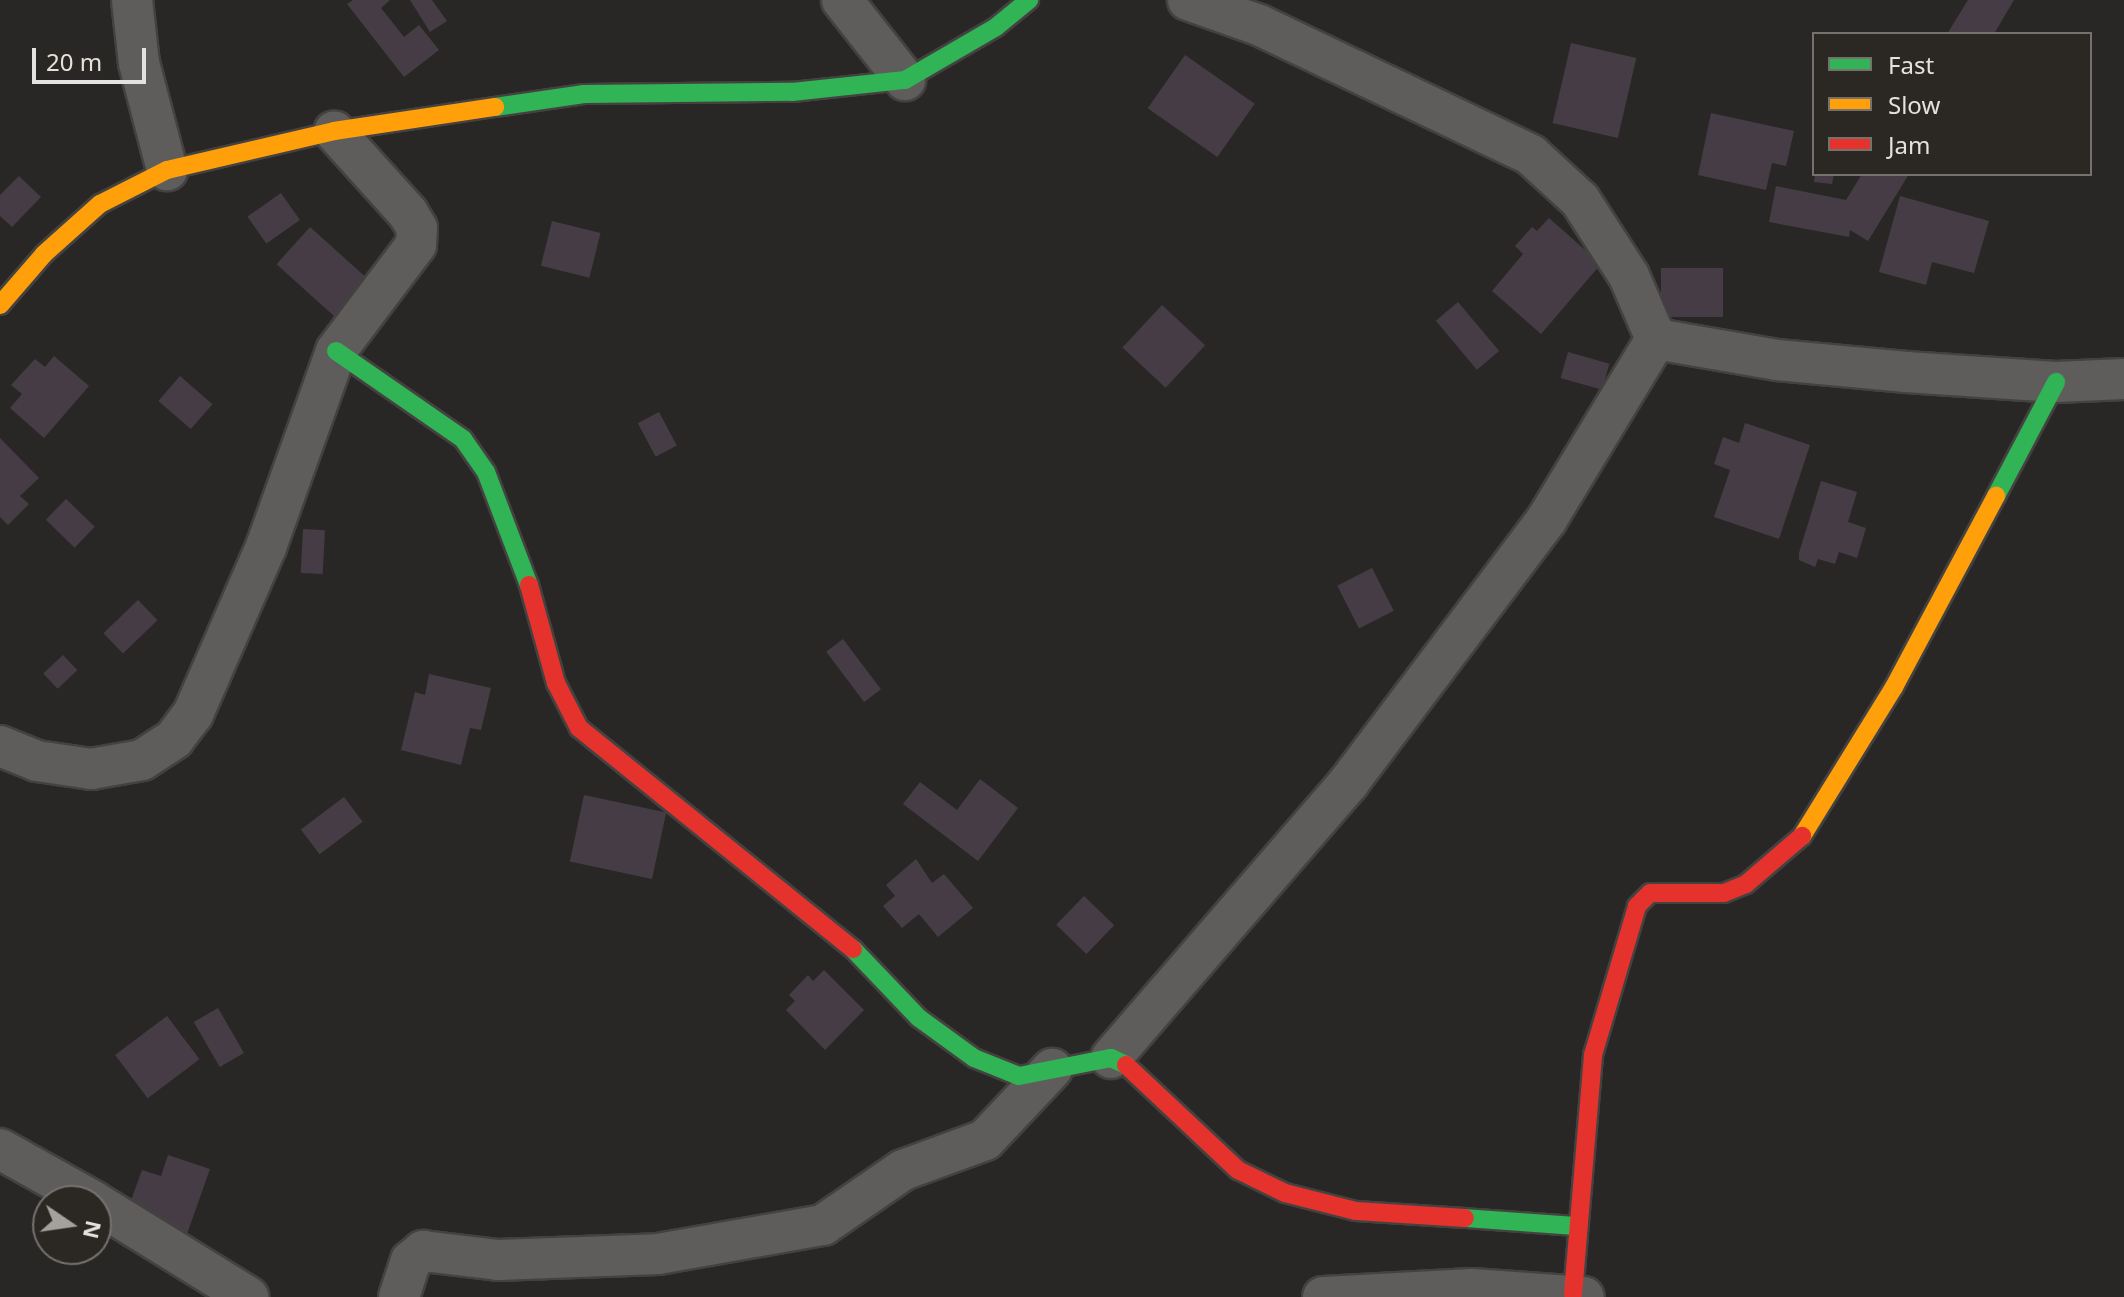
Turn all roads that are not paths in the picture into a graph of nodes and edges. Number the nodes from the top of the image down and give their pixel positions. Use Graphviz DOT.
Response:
graph roads {
  1 [pos="132,0"];
  2 [pos="842,0"];
  3 [pos="1029,0"];
  4 [pos="1188,0"];
  5 [pos="905,80"];
  6 [pos="334,131"];
  7 [pos="167,170"];
  8 [pos="0,305"];
  9 [pos="1656,339"];
  10 [pos="336,351"];
  11 [pos="2124,379"];
  12 [pos="2056,382"];
  13 [pos="0,746"];
  14 [pos="1111,1058"];
  15 [pos="1052,1069"];
  16 [pos="0,1149"];
  17 [pos="65,1185"];
  18 [pos="112,1213"];
  19 [pos="1577,1226"];
  20 [pos="1578,1296"];
  21 [pos="248,1297"];
  22 [pos="399,1297"];
  23 [pos="1323,1297"];
  1 -- 7 [label="street"];
  2 -- 5 [label="street"];
  3 -- 5 [label="street"];
  4 -- 9 [label="street"];
  5 -- 6 [label="street"];
  6 -- 7 [label="street"];
  6 -- 10 [label="street"];
  7 -- 8 [label="street"];
  9 -- 12 [label="street"];
  9 -- 14 [label="street"];
  10 -- 13 [label="street"];
  10 -- 15 [label="street"];
  11 -- 12 [label="street"];
  12 -- 19 [label="street"];
  14 -- 15 [label="street"];
  14 -- 19 [label="street"];
  15 -- 22 [label="street"];
  16 -- 17 [label="street"];
  18 -- 21 [label="street"];
  19 -- 20 [label="street"];
  20 -- 23 [label="street"];
}
